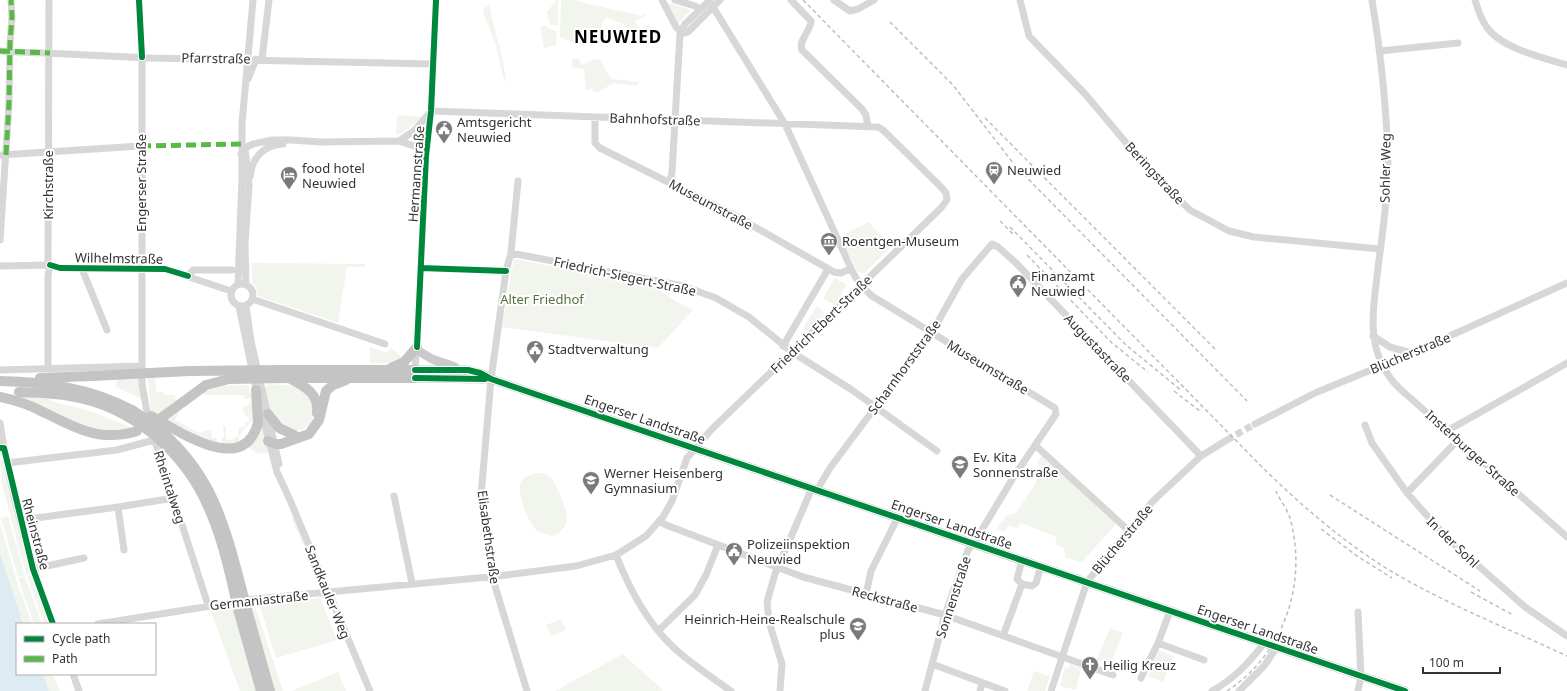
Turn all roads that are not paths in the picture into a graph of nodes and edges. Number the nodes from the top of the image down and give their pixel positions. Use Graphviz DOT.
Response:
graph roads {
  1 [pos="10,0"];
  2 [pos="50,0"];
  3 [pos="139,0"];
  4 [pos="253,0"];
  5 [pos="268,0"];
  6 [pos="436,0"];
  7 [pos="662,0"];
  8 [pos="675,0"];
  9 [pos="720,0"];
  10 [pos="791,0"];
  11 [pos="834,0"];
  12 [pos="874,0"];
  13 [pos="1020,0"];
  14 [pos="1372,0"];
  15 [pos="1475,0"];
  16 [pos="711,3"];
  17 [pos="700,10"];
  18 [pos="681,32"];
  19 [pos="1458,43"];
  20 [pos="0,51"];
  21 [pos="1380,51"];
  22 [pos="10,52"];
  23 [pos="50,53"];
  24 [pos="142,57"];
  25 [pos="247,59"];
  26 [pos="259,59"];
  27 [pos="432,64"];
  28 [pos="1567,65"];
  29 [pos="245,86"];
  30 [pos="431,111"];
  31 [pos="595,117"];
  32 [pos="675,120"];
  33 [pos="785,124"];
  34 [pos="868,127"];
  35 [pos="299,141"];
  36 [pos="399,141"];
  37 [pos="141,146"];
  38 [pos="243,146"];
  39 [pos="261,152"];
  40 [pos="48,153"];
  41 [pos="3,155"];
  42 [pos="426,156"];
  43 [pos="518,181"];
  44 [pos="670,182"];
  45 [pos="249,185"];
  46 [pos="947,200"];
  47 [pos="0,240"];
  48 [pos="992,244"];
  49 [pos="1380,249"];
  50 [pos="511,253"];
  51 [pos="50,265"];
  52 [pos="0,266"];
  53 [pos="82,268"];
  54 [pos="421,268"];
  55 [pos="828,269"];
  56 [pos="850,269"];
  57 [pos="141,270"];
  58 [pos="232,270"];
  59 [pos="506,271"];
  60 [pos="188,276"];
  61 [pos="238,284"];
  62 [pos="246,284"];
  63 [pos="1567,284"];
  64 [pos="862,286"];
  65 [pos="231,291"];
  66 [pos="252,300"];
  67 [pos="242,306"];
  68 [pos="107,330"];
  69 [pos="930,333"];
  70 [pos="1373,336"];
  71 [pos="386,344"];
  72 [pos="783,346"];
  73 [pos="417,349"];
  74 [pos="792,352"];
  75 [pos="1412,353"];
  76 [pos="1567,363"];
  77 [pos="253,364"];
  78 [pos="1383,365"];
  79 [pos="142,366"];
  80 [pos="48,369"];
  81 [pos="0,370"];
  82 [pos="385,370"];
  83 [pos="461,370"];
  84 [pos="290,374"];
  85 [pos="415,374"];
  86 [pos="351,378"];
  87 [pos="491,379"];
  88 [pos="0,381"];
  89 [pos="14,382"];
  90 [pos="256,390"];
  91 [pos="0,392"];
  92 [pos="0,397"];
  93 [pos="876,406"];
  94 [pos="1055,408"];
  95 [pos="132,410"];
  96 [pos="268,414"];
  97 [pos="0,423"];
  98 [pos="1255,424"];
  99 [pos="1365,425"];
  100 [pos="1447,431"];
  101 [pos="291,439"];
  102 [pos="154,440"];
  103 [pos="1227,440"];
  104 [pos="1458,440"];
  105 [pos="273,445"];
  106 [pos="1035,445"];
  107 [pos="695,448"];
  108 [pos="937,451"];
  109 [pos="1201,456"];
  110 [pos="7,463"];
  111 [pos="814,489"];
  112 [pos="287,493"];
  113 [pos="1407,493"];
  114 [pos="394,496"];
  115 [pos="174,498"];
  116 [pos="118,507"];
  117 [pos="898,517"];
  118 [pos="21,520"];
  119 [pos="660,521"];
  120 [pos="1128,530"];
  121 [pos="1567,537"];
  122 [pos="974,543"];
  123 [pos="718,545"];
  124 [pos="124,550"];
  125 [pos="616,555"];
  126 [pos="84,558"];
  127 [pos="1022,560"];
  128 [pos="1040,566"];
  129 [pos="778,567"];
  130 [pos="33,569"];
  131 [pos="492,576"];
  132 [pos="1087,582"];
  133 [pos="412,583"];
  134 [pos="1022,584"];
  135 [pos="328,592"];
  136 [pos="866,594"];
  137 [pos="208,605"];
  138 [pos="1170,611"];
  139 [pos="243,612"];
  140 [pos="1358,612"];
  141 [pos="945,615"];
  142 [pos="53,623"];
  143 [pos="104,623"];
  144 [pos="659,630"];
  145 [pos="1003,636"];
  146 [pos="1567,636"];
  147 [pos="1158,643"];
  148 [pos="1264,643"];
  149 [pos="1277,647"];
  150 [pos="1061,657"];
  151 [pos="1204,660"];
  152 [pos="932,664"];
  153 [pos="73,675"];
  154 [pos="1113,675"];
  155 [pos="1361,676"];
  156 [pos="1141,678"];
  157 [pos="982,682"];
  158 [pos="79,691"];
  159 [pos="261,691"];
  160 [pos="270,691"];
  161 [pos="370,691"];
  162 [pos="527,691"];
  163 [pos="731,691"];
  164 [pos="780,691"];
  165 [pos="925,691"];
  166 [pos="980,691"];
  167 [pos="1005,691"];
  168 [pos="1051,691"];
  169 [pos="1212,691"];
  170 [pos="1239,691"];
  171 [pos="1358,691"];
  172 [pos="1405,691"];
  1 -- 22 [label="street"];
  2 -- 23 [label="street, Kirchstraße"];
  3 -- 24 [label="street, Engerser Straße"];
  4 -- 25 [label="street"];
  5 -- 26 [label="street"];
  6 -- 27 [label="street, Hermannstraße"];
  7 -- 18 [label="street"];
  8 -- 17 [label="street"];
  9 -- 16 [label="street"];
  10 -- 34 [label="street"];
  11 -- 12 [label="street"];
  13 -- 49 [label="street, Beringstraße"];
  14 -- 21 [label="street, Sohler Weg"];
  15 -- 28 [label="street"];
  16 -- 17 [label="street"];
  16 -- 18 [label="street"];
  16 -- 33 [label="street, Museumstraße"];
  17 -- 18 [label="street"];
  18 -- 32 [label="street"];
  19 -- 21 [label="street"];
  20 -- 22 [label="street, Pfarrstraße"];
  21 -- 49 [label="street, Sohler Weg"];
  22 -- 23 [label="street, Pfarrstraße"];
  22 -- 41 [label="street"];
  23 -- 24 [label="street, Pfarrstraße"];
  23 -- 40 [label="street, Kirchstraße"];
  24 -- 25 [label="street, Pfarrstraße"];
  24 -- 37 [label="street, Engerser Straße"];
  25 -- 26 [label="street, Pfarrstraße"];
  25 -- 29 [label="street"];
  26 -- 27 [label="street, Pfarrstraße"];
  26 -- 29 [label="street"];
  27 -- 30 [label="street, Hermannstraße"];
  29 -- 38 [label="street"];
  30 -- 31 [label="street, Bahnhofstraße"];
  30 -- 36 [label="street"];
  30 -- 42 [label="street, Hermannstraße"];
  31 -- 32 [label="street, Bahnhofstraße"];
  31 -- 44 [label="street, Museumstraße"];
  32 -- 33 [label="street, Bahnhofstraße"];
  32 -- 44 [label="street"];
  33 -- 34 [label="street, Bahnhofstraße"];
  33 -- 56 [label="street, Museumstraße"];
  34 -- 46 [label="street, Bahnhofstraße"];
  35 -- 36 [label="street"];
  35 -- 38 [label="street"];
  35 -- 39 [label="street"];
  36 -- 42 [label="street"];
  37 -- 40 [label="street"];
  37 -- 57 [label="street, Engerser Straße"];
  38 -- 39 [label="street"];
  38 -- 45 [label="street"];
  38 -- 61 [label="street"];
  39 -- 45 [label="street"];
  40 -- 41 [label="street"];
  40 -- 51 [label="street, Kirchstraße"];
  41 -- 47 [label="street"];
  42 -- 54 [label="street, Hermannstraße"];
  43 -- 50 [label="street, Elisabethstraße"];
  44 -- 55 [label="street, Museumstraße"];
  45 -- 62 [label="street"];
  46 -- 64 [label="street, Friedrich-Ebert-Straße"];
  48 -- 69 [label="street, Scharnhorststraße"];
  48 -- 109 [label="street, Augustastraße"];
  49 -- 70 [label="street, Sohler Weg"];
  50 -- 59 [label="street, Elisabethstraße"];
  50 -- 72 [label="street, Friedrich-Siegert-Straße"];
  51 -- 52 [label="street, Wilhelmstraße"];
  51 -- 53 [label="street, Wilhelmstraße"];
  51 -- 80 [label="street, Kirchstraße"];
  53 -- 57 [label="street, Wilhelmstraße"];
  53 -- 68 [label="street"];
  54 -- 59 [label="street"];
  54 -- 73 [label="street, Hermannstraße"];
  55 -- 56 [label="street, Museumstraße"];
  55 -- 72 [label="street"];
  56 -- 64 [label="street, Museumstraße"];
  57 -- 60 [label="street, Wilhelmstraße"];
  57 -- 79 [label="street, Engerser Straße"];
  58 -- 60 [label="street"];
  59 -- 87 [label="street, Elisabethstraße"];
  60 -- 65 [label="street, Wilhelmstraße"];
  61 -- 62 [label="street"];
  61 -- 65 [label="street"];
  62 -- 66 [label="street"];
  63 -- 75 [label="street, Blücherstraße"];
  64 -- 69 [label="street, Museumstraße"];
  64 -- 74 [label="street, Friedrich-Ebert-Straße"];
  65 -- 67 [label="street"];
  66 -- 67 [label="street"];
  66 -- 71 [label="street"];
  67 -- 77 [label="street"];
  69 -- 93 [label="street, Scharnhorststraße"];
  69 -- 94 [label="street, Museumstraße"];
  70 -- 75 [label="street"];
  70 -- 78 [label="street, Sohler Weg"];
  72 -- 74 [label="street, Friedrich-Siegert-Straße"];
  73 -- 82 [label="highway"];
  73 -- 83 [label="main road"];
  73 -- 85 [label="street, Hermannstraße"];
  74 -- 93 [label="street, Friedrich-Siegert-Straße"];
  74 -- 107 [label="street, Friedrich-Ebert-Straße"];
  75 -- 78 [label="street, Blücherstraße"];
  76 -- 100 [label="street"];
  77 -- 90 [label="street, Sandkauler Weg"];
  77 -- 96 [label="street, Sandkauler Weg"];
  78 -- 98 [label="street, Blücherstraße"];
  78 -- 100 [label="street, Insterburger Straße"];
  79 -- 80 [label="street"];
  79 -- 102 [label="street, Rheintalweg"];
  80 -- 81 [label="street"];
  82 -- 84 [label="highway"];
  82 -- 85 [label="highway"];
  83 -- 85 [label="main road, Engerser Landstraße"];
  83 -- 87 [label="main road, Engerser Landstraße"];
  84 -- 86 [label="highway"];
  84 -- 89 [label="highway, bridge"];
  84 -- 92 [label="highway, bridge"];
  84 -- 101 [label="highway"];
  85 -- 86 [label="highway"];
  85 -- 87 [label="main road, Engerser Landstraße"];
  86 -- 101 [label="highway"];
  87 -- 107 [label="main road, Engerser Landstraße"];
  87 -- 131 [label="street, Elisabethstraße"];
  88 -- 89 [label="highway"];
  89 -- 95 [label="highway"];
  90 -- 95 [label="highway, bridge"];
  90 -- 105 [label="street, Sandkauler Weg"];
  91 -- 139 [label="highway, bridge"];
  93 -- 108 [label="street, Friedrich-Siegert-Straße"];
  93 -- 111 [label="street, Scharnhorststraße"];
  94 -- 106 [label="street, Sonnenstraße"];
  95 -- 139 [label="highway, bridge"];
  96 -- 101 [label="highway"];
  96 -- 105 [label="street, Sandkauler Weg"];
  97 -- 110 [label="street, Rheinstraße"];
  99 -- 113 [label="street, In der Sohl"];
  100 -- 104 [label="street, Insterburger Straße"];
  101 -- 105 [label="highway"];
  102 -- 110 [label="street"];
  102 -- 115 [label="street, Rheintalweg"];
  103 -- 109 [label="street, Blücherstraße"];
  104 -- 113 [label="street"];
  104 -- 121 [label="street, Insterburger Straße"];
  105 -- 112 [label="street, Sandkauler Weg"];
  105 -- 112 [label="street, Sandkauler Weg"];
  106 -- 120 [label="street"];
  106 -- 122 [label="street, Sonnenstraße"];
  107 -- 111 [label="main road, Engerser Landstraße"];
  107 -- 119 [label="street, Friedrich-Ebert-Straße"];
  109 -- 120 [label="street, Blücherstraße"];
  110 -- 118 [label="street, Rheinstraße"];
  111 -- 117 [label="main road, Engerser Landstraße"];
  111 -- 129 [label="street, Scharnhorststraße"];
  112 -- 135 [label="street, Sandkauler Weg"];
  113 -- 146 [label="street, In der Sohl"];
  114 -- 133 [label="street"];
  115 -- 116 [label="street"];
  115 -- 137 [label="street, Rheintalweg"];
  116 -- 118 [label="street"];
  116 -- 124 [label="street"];
  117 -- 122 [label="main road, Engerser Landstraße"];
  117 -- 136 [label="street"];
  118 -- 130 [label="street, Rheinstraße"];
  119 -- 123 [label="street, Reckstraße"];
  119 -- 125 [label="street, Friedrich-Ebert-Straße"];
  120 -- 132 [label="street, Blücherstraße"];
  122 -- 127 [label="main road, Engerser Landstraße"];
  122 -- 141 [label="street, Sonnenstraße"];
  123 -- 129 [label="street, Reckstraße"];
  123 -- 144 [label="street"];
  125 -- 131 [label="street, Germaniastraße"];
  125 -- 144 [label="street"];
  126 -- 130 [label="street"];
  127 -- 128 [label="main road, Engerser Landstraße"];
  127 -- 134 [label="street"];
  128 -- 132 [label="main road, Engerser Landstraße"];
  128 -- 134 [label="street"];
  129 -- 136 [label="street, Reckstraße"];
  129 -- 164 [label="street, Scharnhorststraße"];
  130 -- 142 [label="street, Rheinstraße"];
  131 -- 133 [label="street, Germaniastraße"];
  131 -- 162 [label="street, Elisabethstraße"];
  132 -- 138 [label="main road, Engerser Landstraße"];
  132 -- 150 [label="street, Blücherstraße"];
  133 -- 135 [label="street, Germaniastraße"];
  134 -- 145 [label="street"];
  135 -- 137 [label="street, Germaniastraße"];
  135 -- 161 [label="street, Sandkauler Weg"];
  136 -- 141 [label="street, Reckstraße"];
  137 -- 143 [label="street, Germaniastraße"];
  138 -- 147 [label="street"];
  138 -- 148 [label="main road, Engerser Landstraße"];
  139 -- 159 [label="highway"];
  139 -- 160 [label="highway"];
  140 -- 155 [label="street"];
  141 -- 145 [label="street, Reckstraße"];
  141 -- 152 [label="street, Sonnenstraße"];
  144 -- 163 [label="street"];
  145 -- 150 [label="street, Reckstraße"];
  147 -- 151 [label="street"];
  147 -- 156 [label="street"];
  148 -- 149 [label="main road, Engerser Landstraße"];
  148 -- 169 [label="street"];
  149 -- 155 [label="main road, Engerser Landstraße"];
  149 -- 170 [label="street"];
  150 -- 154 [label="street, Reckstraße"];
  150 -- 168 [label="street, Blücherstraße"];
  152 -- 157 [label="street"];
  152 -- 165 [label="street, Sonnenstraße"];
  153 -- 158 [label="street"];
  155 -- 171 [label="street"];
  155 -- 172 [label="main road, Engerser Landstraße"];
  157 -- 166 [label="street"];
  157 -- 167 [label="street"];
}
